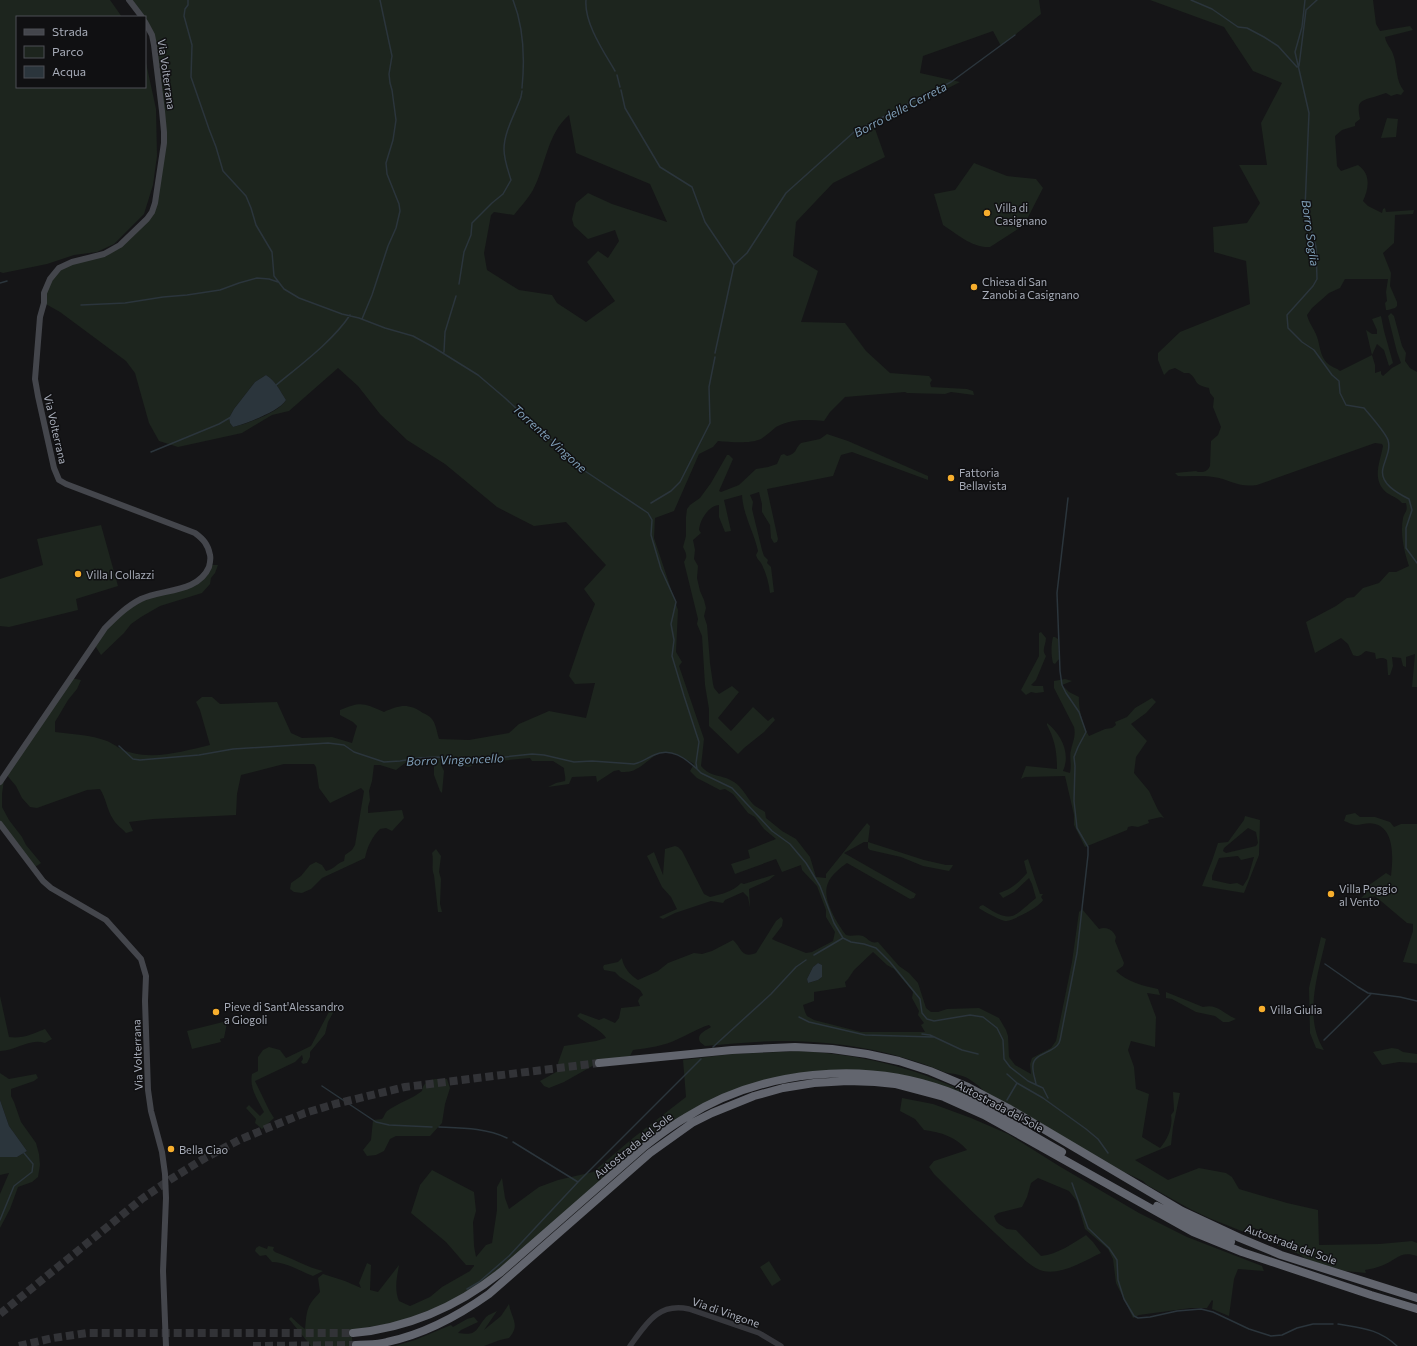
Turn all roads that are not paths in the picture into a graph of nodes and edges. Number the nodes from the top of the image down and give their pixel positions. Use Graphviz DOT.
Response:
graph roads {
  1 [pos="130,0"];
  2 [pos="141,16"];
  3 [pos="146,24"];
  4 [pos="0,782"];
  5 [pos="0,824"];
  6 [pos="598,1063"];
  7 [pos="1279,1264"];
  8 [pos="1417,1298"];
  9 [pos="1417,1309"];
  10 [pos="353,1333"];
  11 [pos="356,1345"];
  12 [pos="166,1346"];
  13 [pos="630,1346"];
  14 [pos="782,1346"];
  1 -- 2 [label="main road"];
  3 -- 4 [label="main road, Via Volterrana"];
  5 -- 12 [label="main road, Via Volterrana"];
  6 -- 8 [label="highway, Autostrada del Sole"];
  7 -- 9 [label="highway, Autostrada del Sole"];
  7 -- 10 [label="highway, Autostrada del Sole"];
  7 -- 11 [label="highway, Autostrada del Sole"];
  13 -- 14 [label="street, Via di Vingone"];
}
